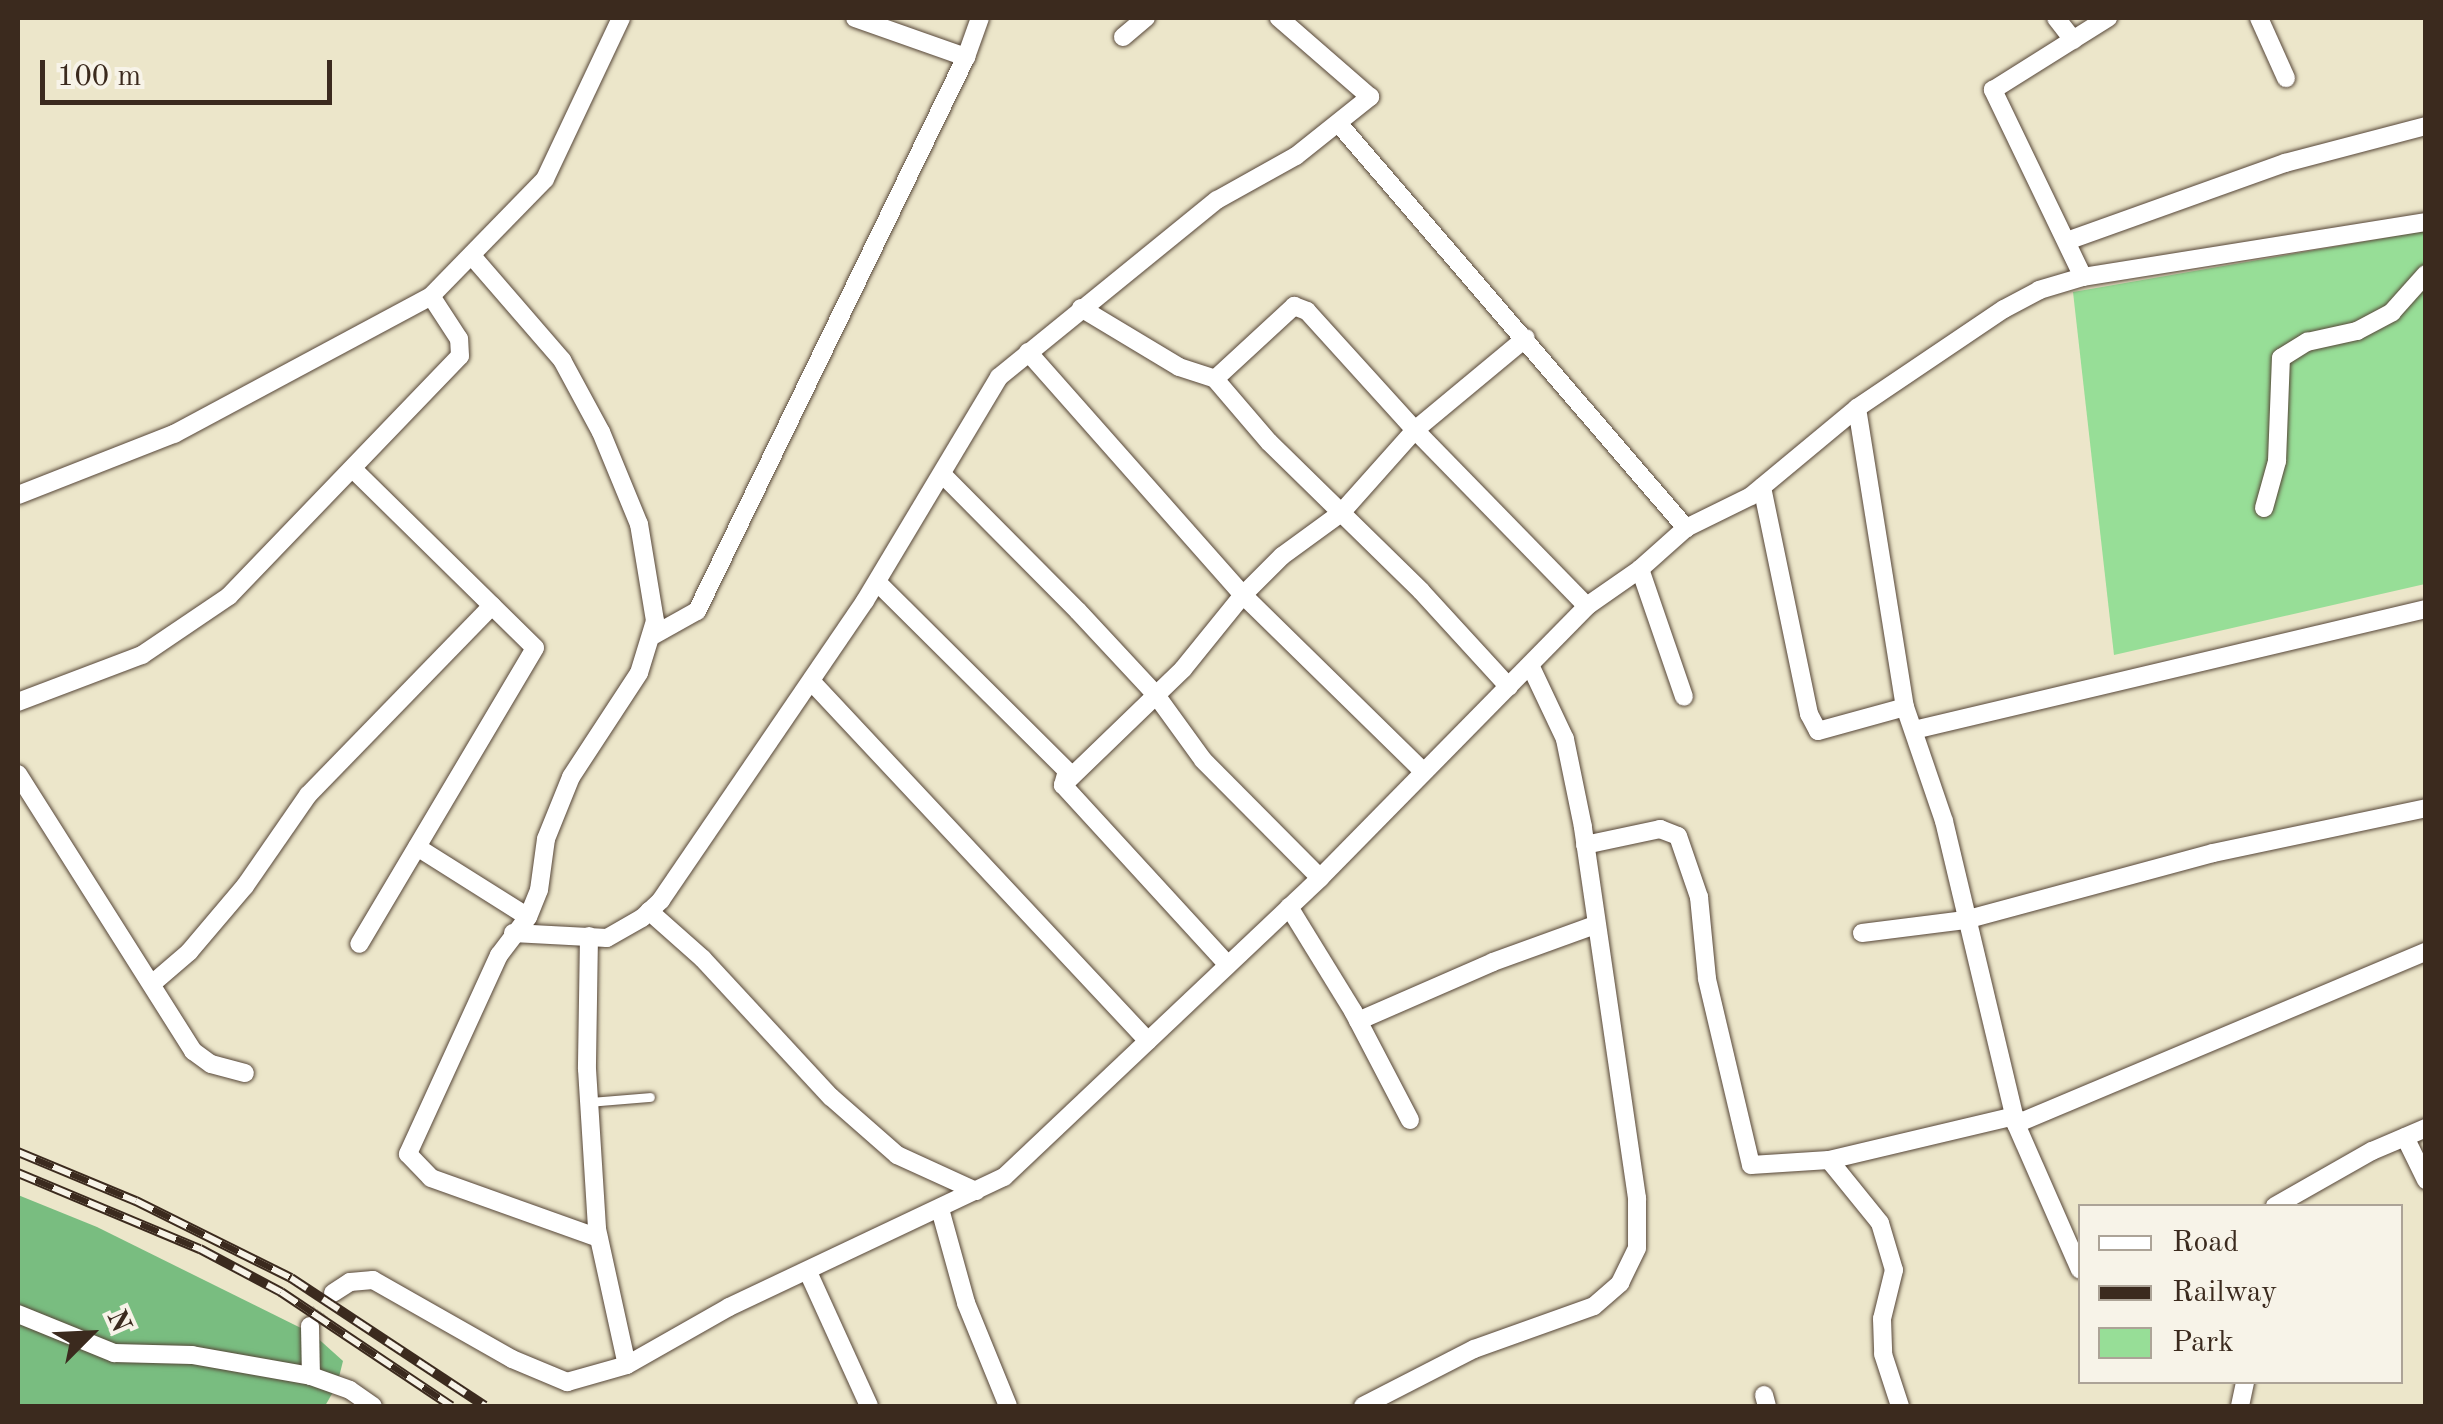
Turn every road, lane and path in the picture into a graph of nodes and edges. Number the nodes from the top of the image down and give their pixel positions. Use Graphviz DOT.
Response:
graph roads {
  1 [pos="621,18"];
  2 [pos="855,18"];
  3 [pos="980,18"];
  4 [pos="1146,18"];
  5 [pos="1279,18"];
  6 [pos="2056,18"];
  7 [pos="2108,18"];
  8 [pos="2259,18"];
  9 [pos="1124,37"];
  10 [pos="2073,40"];
  11 [pos="966,57"];
  12 [pos="2286,78"];
  13 [pos="1338,124"];
  14 [pos="2426,126"];
  15 [pos="2426,222"];
  16 [pos="2067,241"];
  17 [pos="472,256"];
  18 [pos="2426,274"];
  19 [pos="2082,277"];
  20 [pos="431,296"];
  21 [pos="1081,308"];
  22 [pos="1526,338"];
  23 [pos="1028,352"];
  24 [pos="1216,379"];
  25 [pos="1857,408"];
  26 [pos="1415,430"];
  27 [pos="353,469"];
  28 [pos="944,476"];
  29 [pos="1762,487"];
  30 [pos="18,495"];
  31 [pos="2264,508"];
  32 [pos="1340,513"];
  33 [pos="1686,528"];
  34 [pos="1640,569"];
  35 [pos="877,582"];
  36 [pos="1243,594"];
  37 [pos="492,606"];
  38 [pos="1586,606"];
  39 [pos="2426,609"];
  40 [pos="654,634"];
  41 [pos="1531,668"];
  42 [pos="810,681"];
  43 [pos="1509,688"];
  44 [pos="1156,695"];
  45 [pos="1684,697"];
  46 [pos="18,702"];
  47 [pos="1905,707"];
  48 [pos="1914,730"];
  49 [pos="1422,770"];
  50 [pos="18,774"];
  51 [pos="1062,785"];
  52 [pos="2426,808"];
  53 [pos="1585,844"];
  54 [pos="417,847"];
  55 [pos="1320,878"];
  56 [pos="1289,907"];
  57 [pos="649,911"];
  58 [pos="528,917"];
  59 [pos="1964,920"];
  60 [pos="1596,925"];
  61 [pos="513,933"];
  62 [pos="1862,933"];
  63 [pos="588,936"];
  64 [pos="360,944"];
  65 [pos="2426,952"];
  66 [pos="1228,964"];
  67 [pos="152,983"];
  68 [pos="1358,1021"];
  69 [pos="1148,1041"];
  70 [pos="245,1074"];
  71 [pos="650,1098"];
  72 [pos="589,1102"];
  73 [pos="1410,1120"];
  74 [pos="2016,1120"];
  75 [pos="2426,1128"];
  76 [pos="2405,1136"];
  77 [pos="1829,1160"];
  78 [pos="2426,1180"];
  79 [pos="976,1192"];
  80 [pos="2278,1204"];
  81 [pos="940,1209"];
  82 [pos="599,1238"];
  83 [pos="2078,1265"];
  84 [pos="808,1272"];
  85 [pos="332,1293"];
  86 [pos="18,1314"];
  87 [pos="310,1326"];
  88 [pos="626,1365"];
  89 [pos="311,1376"];
  90 [pos="372,1406"];
  91 [pos="869,1406"];
  92 [pos="1008,1406"];
  93 [pos="1364,1406"];
  94 [pos="1900,1406"];
  1 -- 17 [label="street"];
  2 -- 11 [label="street"];
  3 -- 11 [label="street"];
  4 -- 9 [label="street"];
  5 -- 13 [label="street"];
  6 -- 10 [label="street"];
  7 -- 10 [label="street"];
  8 -- 12 [label="street"];
  10 -- 16 [label="street"];
  11 -- 40 [label="street"];
  13 -- 21 [label="street"];
  13 -- 22 [label="street"];
  14 -- 16 [label="street"];
  15 -- 19 [label="street"];
  16 -- 19 [label="street"];
  17 -- 20 [label="street"];
  17 -- 40 [label="street"];
  18 -- 31 [label="street"];
  19 -- 25 [label="street"];
  20 -- 27 [label="street"];
  20 -- 30 [label="street"];
  21 -- 23 [label="street"];
  21 -- 24 [label="street"];
  22 -- 26 [label="street"];
  22 -- 33 [label="street"];
  23 -- 28 [label="street"];
  23 -- 36 [label="street"];
  24 -- 26 [label="street"];
  24 -- 32 [label="street"];
  25 -- 29 [label="street"];
  25 -- 47 [label="street"];
  26 -- 32 [label="street"];
  26 -- 38 [label="street"];
  27 -- 37 [label="street"];
  27 -- 46 [label="street"];
  28 -- 35 [label="street"];
  28 -- 44 [label="street"];
  29 -- 33 [label="street"];
  29 -- 47 [label="street"];
  32 -- 36 [label="street"];
  32 -- 43 [label="street"];
  33 -- 34 [label="street"];
  34 -- 38 [label="street"];
  34 -- 45 [label="street"];
  35 -- 42 [label="street"];
  35 -- 51 [label="street"];
  36 -- 44 [label="street"];
  36 -- 49 [label="street"];
  37 -- 54 [label="street"];
  37 -- 67 [label="street"];
  38 -- 41 [label="street"];
  39 -- 48 [label="street"];
  40 -- 58 [label="street"];
  41 -- 43 [label="street"];
  41 -- 53 [label="street"];
  42 -- 57 [label="street"];
  42 -- 69 [label="street"];
  43 -- 49 [label="street"];
  44 -- 51 [label="street"];
  44 -- 55 [label="street"];
  47 -- 48 [label="street"];
  48 -- 59 [label="street"];
  49 -- 55 [label="street"];
  50 -- 67 [label="street"];
  51 -- 66 [label="street"];
  52 -- 59 [label="street"];
  53 -- 60 [label="street"];
  53 -- 77 [label="street"];
  54 -- 58 [label="street"];
  54 -- 64 [label="street"];
  55 -- 56 [label="street"];
  56 -- 66 [label="street"];
  56 -- 68 [label="street"];
  57 -- 63 [label="street"];
  57 -- 79 [label="street"];
  58 -- 61 [label="street"];
  59 -- 62 [label="street"];
  59 -- 74 [label="street"];
  60 -- 68 [label="street"];
  60 -- 93 [label="street"];
  61 -- 63 [label="street"];
  61 -- 82 [label="street"];
  63 -- 72 [label="street"];
  65 -- 74 [label="street"];
  66 -- 69 [label="street"];
  67 -- 70 [label="street"];
  68 -- 73 [label="street"];
  69 -- 79 [label="street"];
  71 -- 72 [label="lane"];
  72 -- 82 [label="street"];
  74 -- 77 [label="street"];
  74 -- 83 [label="street"];
  75 -- 76 [label="street"];
  76 -- 78 [label="street"];
  76 -- 80 [label="street"];
  77 -- 94 [label="street"];
  79 -- 81 [label="street"];
  81 -- 84 [label="street"];
  81 -- 92 [label="street"];
  82 -- 88 [label="street"];
  84 -- 88 [label="street"];
  84 -- 91 [label="street"];
  85 -- 88 [label="street"];
  86 -- 89 [label="street"];
  87 -- 89 [label="street"];
  89 -- 90 [label="street"];
}
